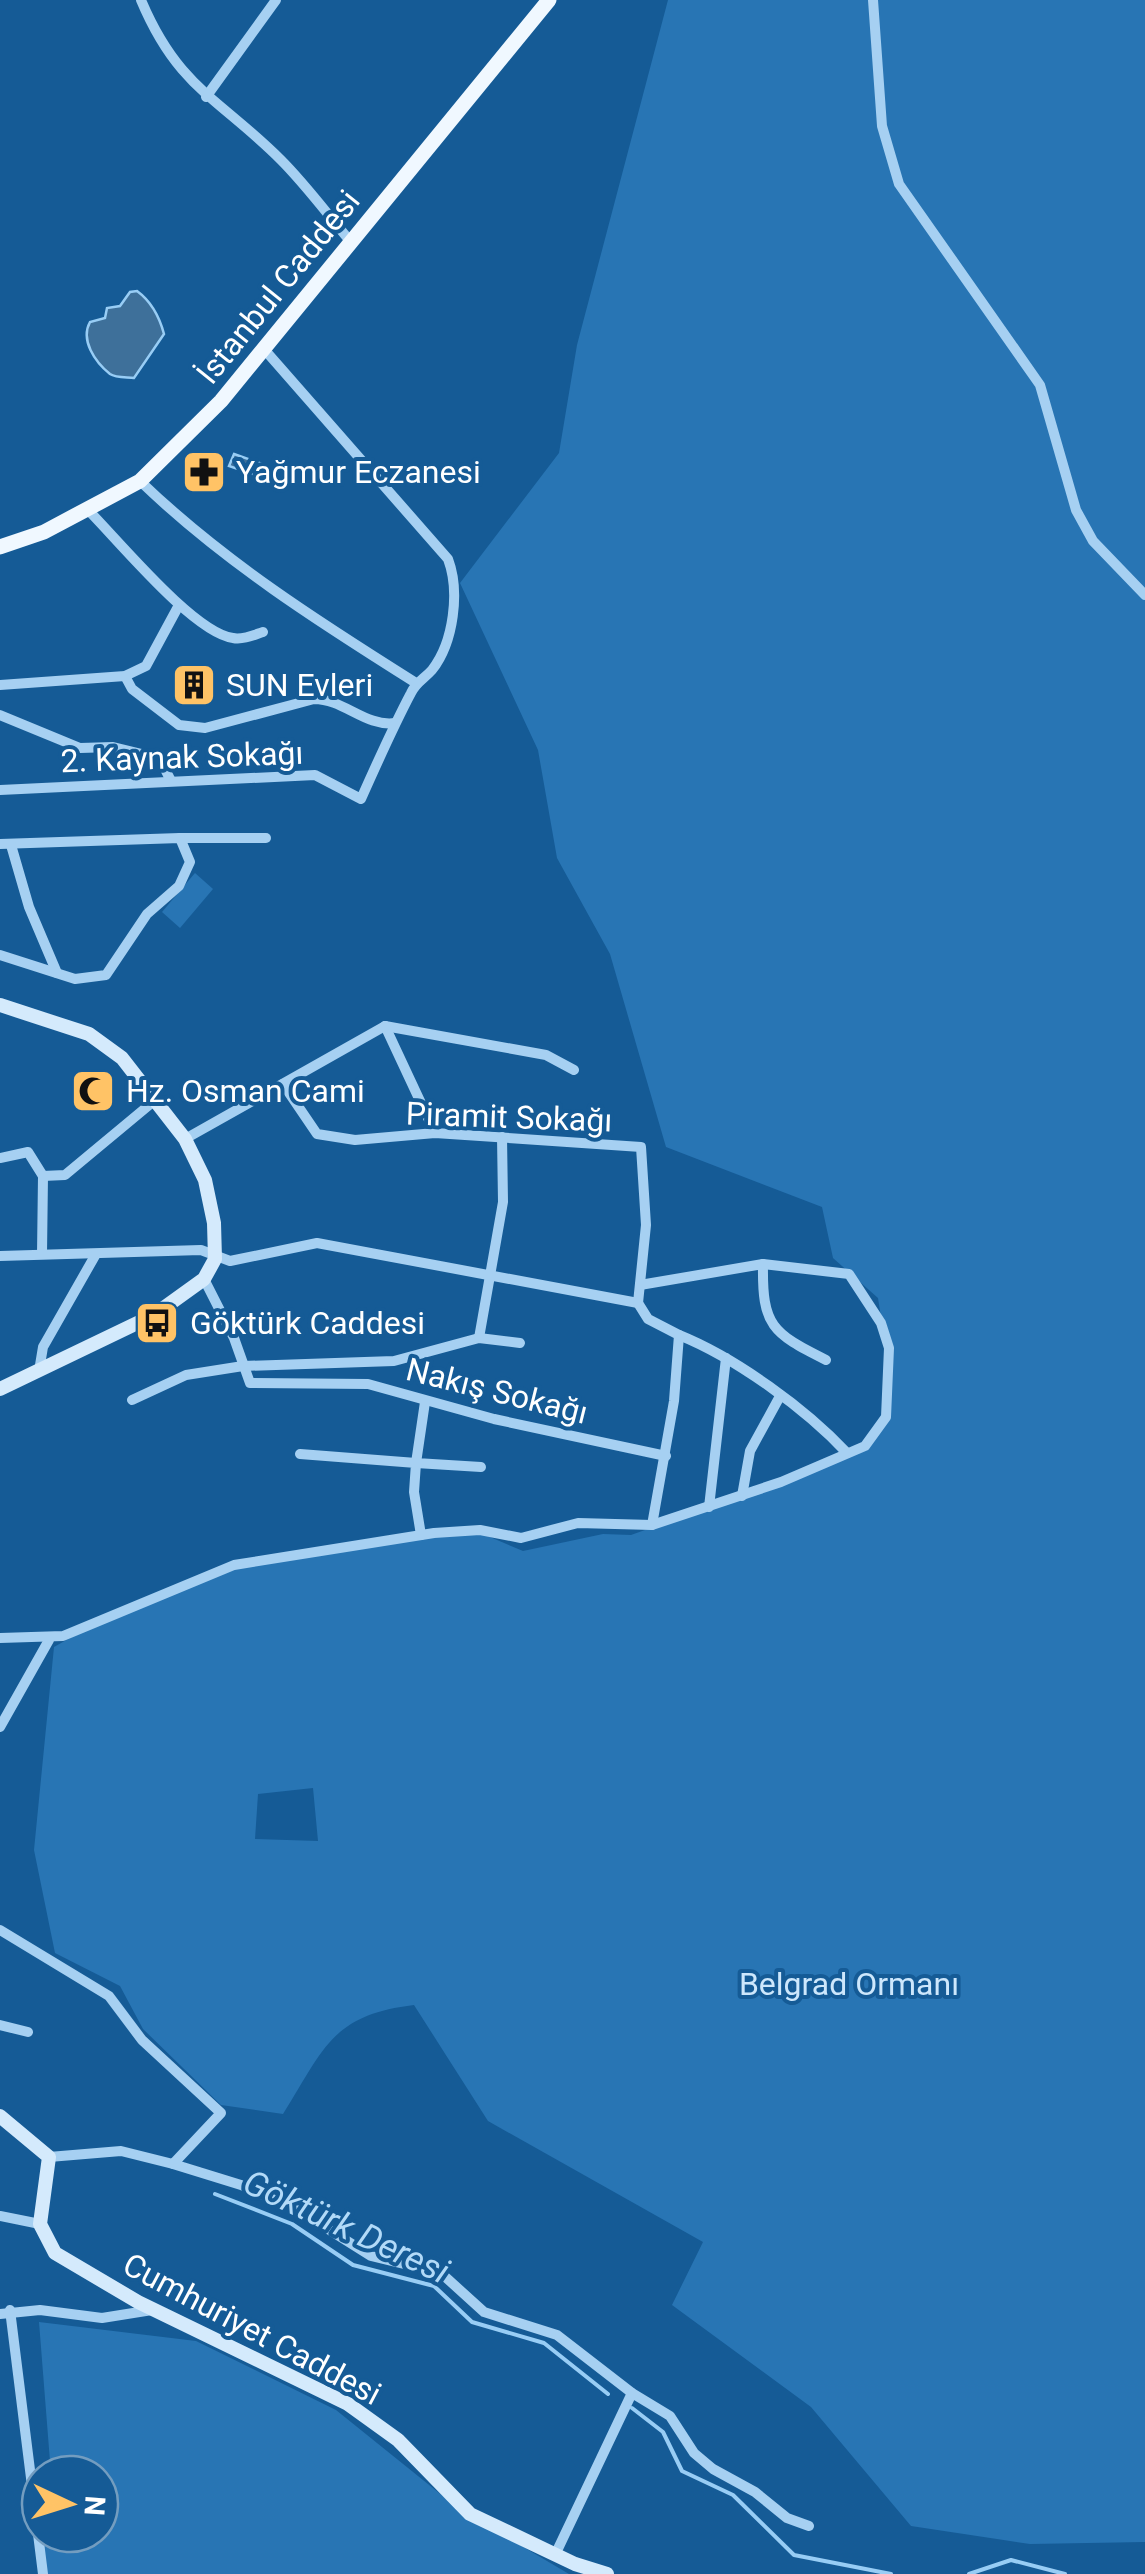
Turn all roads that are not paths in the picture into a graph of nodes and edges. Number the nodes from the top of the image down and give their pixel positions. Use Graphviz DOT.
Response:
graph roads {
  1 [pos="141,0"];
  2 [pos="276,0"];
  3 [pos="549,0"];
  4 [pos="873,0"];
  5 [pos="206,96"];
  6 [pos="351,242"];
  7 [pos="264,349"];
  8 [pos="140,481"];
  9 [pos="88,510"];
  10 [pos="0,547"];
  11 [pos="1145,595"];
  12 [pos="179,605"];
  13 [pos="264,632"];
  14 [pos="125,676"];
  15 [pos="416,683"];
  16 [pos="0,685"];
  17 [pos="0,715"];
  18 [pos="395,723"];
  19 [pos="171,781"];
  20 [pos="0,790"];
  21 [pos="180,838"];
  22 [pos="266,838"];
  23 [pos="6,844"];
  24 [pos="0,955"];
  25 [pos="57,973"];
  26 [pos="0,1005"];
  27 [pos="384,1026"];
  28 [pos="574,1070"];
  29 [pos="283,1084"];
  30 [pos="154,1102"];
  31 [pos="436,1133"];
  32 [pos="502,1137"];
  33 [pos="186,1139"];
  34 [pos="0,1158"];
  35 [pos="43,1176"];
  36 [pos="42,1254"];
  37 [pos="96,1254"];
  38 [pos="0,1256"];
  39 [pos="215,1259"];
  40 [pos="763,1264"];
  41 [pos="488,1272"];
  42 [pos="204,1279"];
  43 [pos="640,1285"];
  44 [pos="638,1303"];
  45 [pos="680,1335"];
  46 [pos="480,1338"];
  47 [pos="520,1343"];
  48 [pos="726,1358"];
  49 [pos="826,1360"];
  50 [pos="243,1366"];
  51 [pos="39,1371"];
  52 [pos="0,1388"];
  53 [pos="778,1398"];
  54 [pos="132,1400"];
  55 [pos="425,1402"];
  56 [pos="300,1454"];
  57 [pos="847,1454"];
  58 [pos="666,1456"];
  59 [pos="416,1464"];
  60 [pos="482,1467"];
  61 [pos="742,1496"];
  62 [pos="709,1507"];
  63 [pos="652,1525"];
  64 [pos="421,1534"];
  65 [pos="0,1638"];
  66 [pos="49,1640"];
  67 [pos="0,1727"];
  68 [pos="0,1930"];
  69 [pos="0,2025"];
  70 [pos="28,2032"];
  71 [pos="0,2116"];
  72 [pos="49,2156"];
  73 [pos="173,2164"];
  74 [pos="0,2216"];
  75 [pos="40,2224"];
  76 [pos="154,2310"];
  77 [pos="5,2312"];
  78 [pos="632,2394"];
  79 [pos="809,2526"];
  80 [pos="555,2555"];
  81 [pos="42,2574"];
  82 [pos="607,2574"];
  1 -- 5 [label="street"];
  2 -- 5 [label="street"];
  3 -- 6 [label="main road, İstanbul Caddesi"];
  4 -- 11 [label="street"];
  5 -- 6 [label="street"];
  6 -- 7 [label="main road, İstanbul Caddesi"];
  7 -- 8 [label="main road, İstanbul Caddesi"];
  7 -- 15 [label="street"];
  8 -- 9 [label="main road, İstanbul Caddesi"];
  8 -- 15 [label="street"];
  9 -- 10 [label="main road, İstanbul Caddesi"];
  9 -- 12 [label="street"];
  12 -- 13 [label="street"];
  12 -- 14 [label="street"];
  14 -- 16 [label="street"];
  14 -- 18 [label="street"];
  15 -- 18 [label="street"];
  17 -- 19 [label="street"];
  18 -- 19 [label="street, 2. Kaynak Sokağı"];
  19 -- 20 [label="street, 2. Kaynak Sokağı"];
  21 -- 22 [label="street"];
  21 -- 23 [label="street"];
  21 -- 25 [label="street"];
  23 -- 25 [label="street"];
  24 -- 25 [label="street"];
  26 -- 30 [label="main road"];
  27 -- 28 [label="street"];
  27 -- 29 [label="street"];
  27 -- 31 [label="street"];
  29 -- 31 [label="street, Piramit Sokağı"];
  29 -- 33 [label="street"];
  30 -- 33 [label="main road"];
  30 -- 35 [label="street"];
  31 -- 32 [label="street, Piramit Sokağı"];
  32 -- 41 [label="street"];
  32 -- 43 [label="street, Piramit Sokağı"];
  33 -- 39 [label="main road"];
  34 -- 35 [label="street"];
  35 -- 36 [label="street"];
  36 -- 37 [label="street"];
  36 -- 38 [label="street"];
  37 -- 39 [label="street"];
  37 -- 51 [label="street"];
  39 -- 41 [label="street"];
  39 -- 42 [label="main road"];
  40 -- 43 [label="street"];
  40 -- 49 [label="street"];
  40 -- 57 [label="street"];
  41 -- 44 [label="street"];
  41 -- 46 [label="street"];
  42 -- 50 [label="street"];
  42 -- 51 [label="main road"];
  43 -- 44 [label="street"];
  44 -- 45 [label="street"];
  45 -- 48 [label="street"];
  45 -- 58 [label="street"];
  46 -- 47 [label="street"];
  46 -- 50 [label="street"];
  48 -- 53 [label="street"];
  48 -- 62 [label="street"];
  50 -- 54 [label="street"];
  50 -- 55 [label="street, Nakış Sokağı"];
  51 -- 52 [label="main road"];
  53 -- 57 [label="street"];
  53 -- 61 [label="street"];
  55 -- 58 [label="street, Nakış Sokağı"];
  55 -- 59 [label="street"];
  56 -- 59 [label="street"];
  57 -- 61 [label="street"];
  58 -- 63 [label="street"];
  59 -- 60 [label="street"];
  59 -- 64 [label="street"];
  61 -- 62 [label="street"];
  62 -- 63 [label="street"];
  63 -- 64 [label="street"];
  64 -- 66 [label="street"];
  65 -- 66 [label="street"];
  66 -- 67 [label="street"];
  68 -- 73 [label="street"];
  69 -- 70 [label="street"];
  71 -- 72 [label="main road"];
  72 -- 73 [label="street"];
  72 -- 75 [label="main road"];
  73 -- 78 [label="street"];
  74 -- 75 [label="street"];
  75 -- 76 [label="main road, Cumhuriyet Caddesi"];
  76 -- 77 [label="street"];
  76 -- 80 [label="main road, Cumhuriyet Caddesi"];
  77 -- 81 [label="street"];
  78 -- 79 [label="street"];
  78 -- 80 [label="street"];
  80 -- 82 [label="main road, Cumhuriyet Caddesi"];
}
